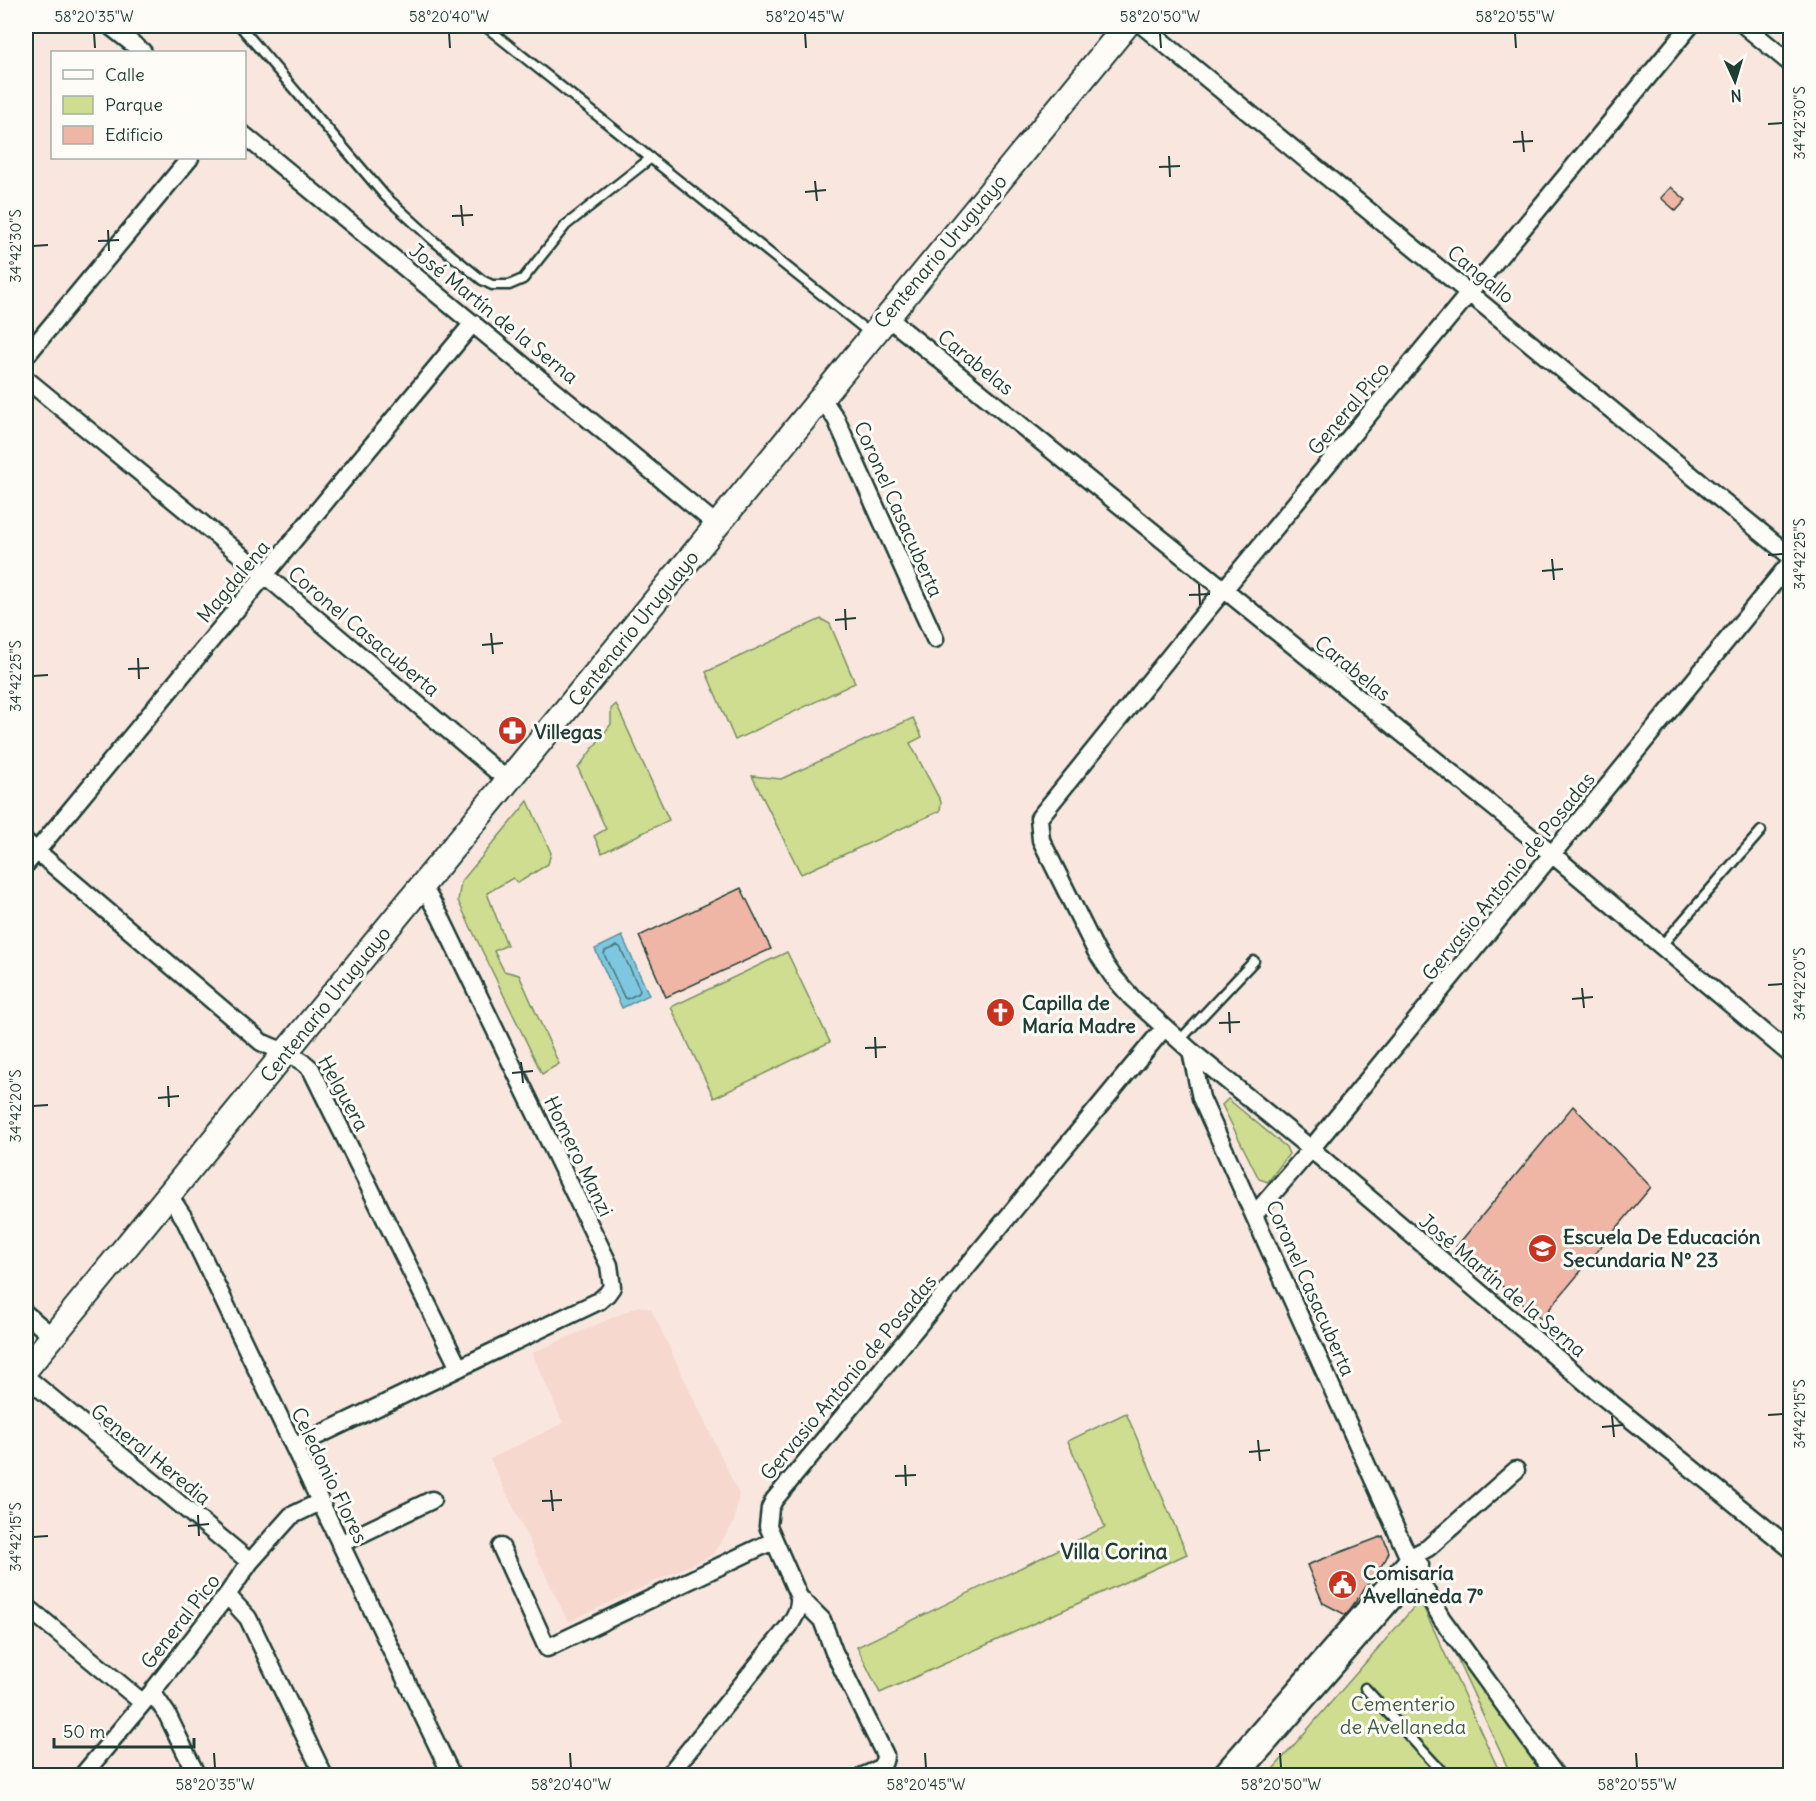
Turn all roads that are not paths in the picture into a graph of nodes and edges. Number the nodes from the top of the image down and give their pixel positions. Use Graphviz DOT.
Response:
graph roads {
  1 [pos="110,26"];
  2 [pos="240,26"];
  3 [pos="485,26"];
  4 [pos="1126,26"];
  5 [pos="1143,26"];
  6 [pos="1690,26"];
  7 [pos="1745,26"];
  8 [pos="142,51"];
  9 [pos="1791,63"];
  10 [pos="246,137"];
  11 [pos="651,158"];
  12 [pos="189,159"];
  13 [pos="1471,292"];
  14 [pos="473,323"];
  15 [pos="879,326"];
  16 [pos="26,356"];
  17 [pos="26,379"];
  18 [pos="821,397"];
  19 [pos="717,525"];
  20 [pos="1791,556"];
  21 [pos="1791,563"];
  22 [pos="265,575"];
  23 [pos="1224,591"];
  24 [pos="935,639"];
  25 [pos="507,780"];
  26 [pos="1761,831"];
  27 [pos="31,846"];
  28 [pos="1553,855"];
  29 [pos="26,864"];
  30 [pos="422,885"];
  31 [pos="1661,946"];
  32 [pos="1254,961"];
  33 [pos="1164,1028"];
  34 [pos="1185,1046"];
  35 [pos="288,1051"];
  36 [pos="1791,1054"];
  37 [pos="1311,1149"];
  38 [pos="168,1194"];
  39 [pos="1255,1214"];
  40 [pos="26,1314"];
  41 [pos="52,1336"];
  42 [pos="459,1368"];
  43 [pos="26,1369"];
  44 [pos="26,1377"];
  45 [pos="294,1447"];
  46 [pos="1516,1470"];
  47 [pos="432,1500"];
  48 [pos="320,1502"];
  49 [pos="773,1541"];
  50 [pos="340,1545"];
  51 [pos="501,1547"];
  52 [pos="1428,1548"];
  53 [pos="1791,1548"];
  54 [pos="1409,1558"];
  55 [pos="250,1562"];
  56 [pos="1416,1574"];
  57 [pos="227,1595"];
  58 [pos="799,1597"];
  59 [pos="26,1606"];
  60 [pos="1365,1688"];
  61 [pos="147,1697"];
  62 [pos="82,1776"];
  63 [pos="197,1776"];
  64 [pos="324,1776"];
  65 [pos="452,1776"];
  66 [pos="668,1776"];
  67 [pos="863,1776"];
  68 [pos="1219,1776"];
  69 [pos="1240,1776"];
  70 [pos="1446,1776"];
  71 [pos="1556,1776"];
  1 -- 8 [label="street"];
  2 -- 11 [label="lane"];
  3 -- 11 [label="lane"];
  4 -- 15 [label="main road, Centenario Uruguayo"];
  5 -- 13 [label="street, Cangallo"];
  6 -- 13 [label="street, General Pico"];
  7 -- 9 [label="street"];
  10 -- 14 [label="street, José Martín de la Serna"];
  11 -- 15 [label="lane"];
  12 -- 16 [label="street"];
  13 -- 20 [label="street, Cangallo"];
  13 -- 23 [label="street, General Pico"];
  14 -- 19 [label="street, José Martín de la Serna"];
  14 -- 22 [label="street, Magdalena"];
  15 -- 18 [label="main road, Centenario Uruguayo"];
  15 -- 23 [label="street, Carabelas"];
  17 -- 22 [label="street, Coronel Casacuberta"];
  18 -- 19 [label="main road, Centenario Uruguayo"];
  18 -- 24 [label="street, Coronel Casacuberta"];
  19 -- 25 [label="main road, Centenario Uruguayo"];
  21 -- 28 [label="street, Gervasio Antonio de Posadas"];
  22 -- 25 [label="street, Coronel Casacuberta"];
  22 -- 27 [label="street, Magdalena"];
  23 -- 28 [label="street, Carabelas"];
  23 -- 33 [label="street, General Pico"];
  25 -- 30 [label="main road, Centenario Uruguayo"];
  26 -- 31 [label="lane"];
  27 -- 29 [label="street, Magdalena"];
  27 -- 35 [label="street, Helguera"];
  28 -- 31 [label="street, Carabelas"];
  28 -- 37 [label="street, Gervasio Antonio de Posadas"];
  30 -- 35 [label="main road, Centenario Uruguayo"];
  30 -- 42 [label="street, Homero Manzi"];
  31 -- 36 [label="street, Carabelas"];
  32 -- 34 [label="lane"];
  33 -- 34 [label="street"];
  33 -- 49 [label="street, Gervasio Antonio de Posadas"];
  34 -- 37 [label="street, José Martín de la Serna"];
  34 -- 39 [label="street, Coronel Casacuberta"];
  35 -- 38 [label="main road, Centenario Uruguayo"];
  35 -- 42 [label="street, Helguera"];
  37 -- 39 [label="street, Gervasio Antonio de Posadas"];
  37 -- 53 [label="street, José Martín de la Serna"];
  38 -- 41 [label="main road, Centenario Uruguayo"];
  38 -- 45 [label="street, Celedonio Flores"];
  39 -- 54 [label="street, Coronel Casacuberta"];
  40 -- 41 [label="street"];
  41 -- 43 [label="main road, Centenario Uruguayo"];
  42 -- 45 [label="street"];
  44 -- 55 [label="street, General Heredia"];
  45 -- 48 [label="street, Celedonio Flores"];
  46 -- 52 [label="street"];
  47 -- 50 [label="street"];
  48 -- 50 [label="street, Celedonio Flores"];
  48 -- 55 [label="street, General Pico"];
  49 -- 51 [label="street"];
  49 -- 58 [label="street, Gervasio Antonio de Posadas"];
  50 -- 65 [label="street, Celedonio Flores"];
  52 -- 54 [label="street"];
  52 -- 56 [label="street"];
  54 -- 56 [label="street, Coronel Casacuberta"];
  54 -- 68 [label="street"];
  55 -- 57 [label="street, General Pico"];
  56 -- 69 [label="street"];
  56 -- 71 [label="street, Coronel Casacuberta"];
  57 -- 61 [label="street, General Pico"];
  57 -- 64 [label="street"];
  58 -- 66 [label="street"];
  58 -- 67 [label="street"];
  59 -- 61 [label="street"];
  60 -- 70 [label="lane"];
  61 -- 62 [label="street, General Pico"];
  61 -- 63 [label="street"];
}
